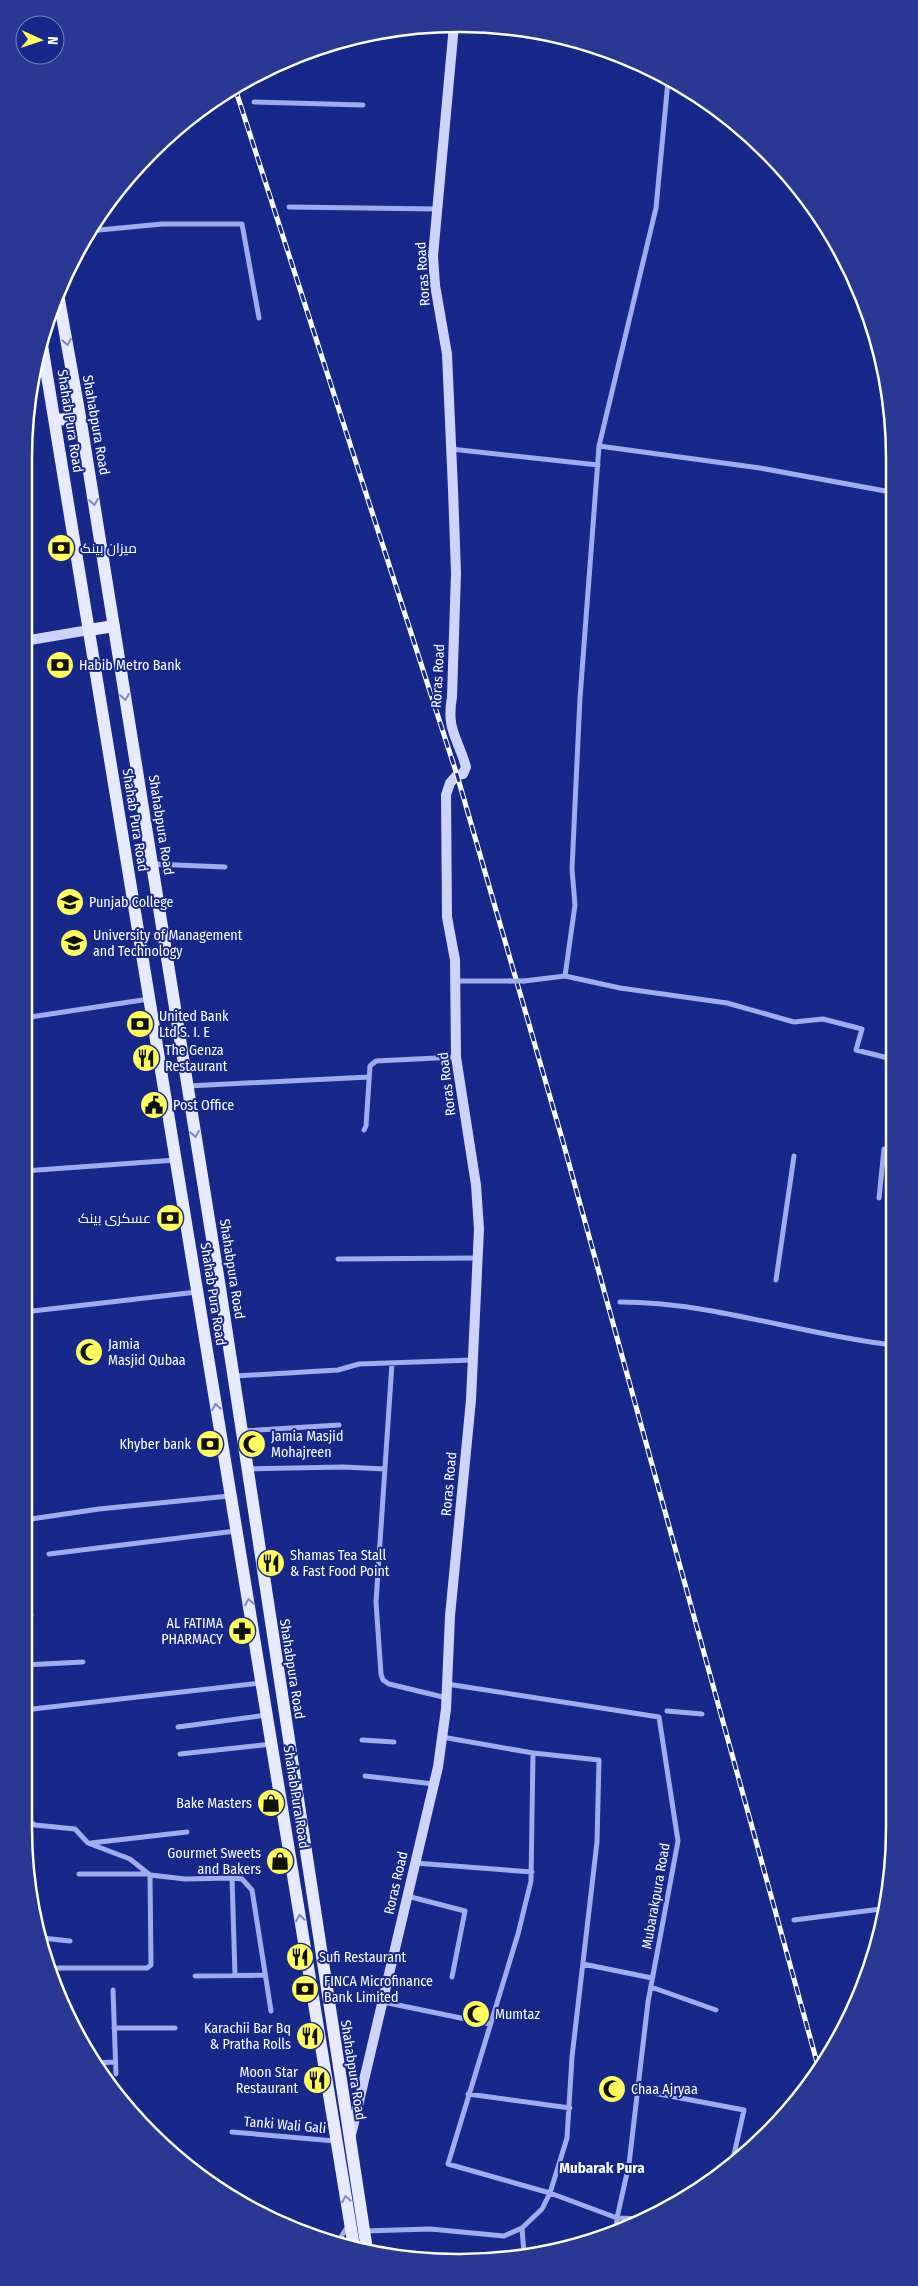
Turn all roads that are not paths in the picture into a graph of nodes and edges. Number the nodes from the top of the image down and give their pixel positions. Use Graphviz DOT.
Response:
graph roads {
  1 [pos="453,32"];
  2 [pos="667,87"];
  3 [pos="254,102"];
  4 [pos="363,105"];
  5 [pos="289,208"];
  6 [pos="436,209"];
  7 [pos="99,231"];
  8 [pos="60,308"];
  9 [pos="259,318"];
  10 [pos="45,360"];
  11 [pos="80,418"];
  12 [pos="55,420"];
  13 [pos="599,446"];
  14 [pos="451,449"];
  15 [pos="598,465"];
  16 [pos="886,491"];
  17 [pos="114,626"];
  18 [pos="89,630"];
  19 [pos="32,640"];
  20 [pos="152,864"];
  21 [pos="225,867"];
  22 [pos="565,976"];
  23 [pos="455,981"];
  24 [pos="172,995"];
  25 [pos="150,999"];
  26 [pos="32,1017"];
  27 [pos="456,1057"];
  28 [pos="886,1058"];
  29 [pos="369,1077"];
  30 [pos="187,1086"];
  31 [pos="364,1130"];
  32 [pos="884,1149"];
  33 [pos="794,1156"];
  34 [pos="176,1160"];
  35 [pos="32,1170"];
  36 [pos="879,1198"];
  37 [pos="478,1258"];
  38 [pos="338,1259"];
  39 [pos="776,1280"];
  40 [pos="198,1292"];
  41 [pos="620,1302"];
  42 [pos="32,1311"];
  43 [pos="886,1345"];
  44 [pos="474,1360"];
  45 [pos="392,1362"];
  46 [pos="233,1376"];
  47 [pos="339,1425"];
  48 [pos="242,1431"];
  49 [pos="247,1469"];
  50 [pos="385,1469"];
  51 [pos="231,1495"];
  52 [pos="32,1519"];
  53 [pos="237,1531"];
  54 [pos="49,1554"];
  55 [pos="276,1659"];
  56 [pos="83,1662"];
  57 [pos="259,1664"];
  58 [pos="32,1665"];
  59 [pos="262,1683"];
  60 [pos="447,1684"];
  61 [pos="281,1695"];
  62 [pos="264,1697"];
  63 [pos="446,1698"];
  64 [pos="32,1709"];
  65 [pos="667,1711"];
  66 [pos="702,1714"];
  67 [pos="267,1715"];
  68 [pos="178,1727"];
  69 [pos="442,1737"];
  70 [pos="362,1740"];
  71 [pos="394,1742"];
  72 [pos="272,1744"];
  73 [pos="533,1753"];
  74 [pos="180,1754"];
  75 [pos="365,1776"];
  76 [pos="434,1784"];
  77 [pos="32,1823"];
  78 [pos="187,1832"];
  79 [pos="88,1843"];
  80 [pos="414,1863"];
  81 [pos="532,1872"];
  82 [pos="79,1874"];
  83 [pos="149,1875"];
  84 [pos="232,1878"];
  85 [pos="406,1896"];
  86 [pos="877,1909"];
  87 [pos="794,1920"];
  88 [pos="47,1939"];
  89 [pos="70,1941"];
  90 [pos="583,1964"];
  91 [pos="57,1968"];
  92 [pos="235,1975"];
  93 [pos="264,1975"];
  94 [pos="195,1976"];
  95 [pos="452,1977"];
  96 [pos="652,1978"];
  97 [pos="651,1987"];
  98 [pos="114,1990"];
  99 [pos="383,2002"];
  100 [pos="716,2010"];
  101 [pos="271,2011"];
  102 [pos="490,2024"];
  103 [pos="114,2028"];
  104 [pos="175,2028"];
  105 [pos="115,2062"];
  106 [pos="103,2063"];
  107 [pos="116,2074"];
  108 [pos="638,2090"];
  109 [pos="468,2094"];
  110 [pos="570,2108"];
  111 [pos="232,2132"];
  112 [pos="336,2141"];
  113 [pos="349,2143"];
  114 [pos="734,2152"];
  115 [pos="550,2193"];
  116 [pos="617,2218"];
  117 [pos="628,2218"];
  118 [pos="617,2223"];
  119 [pos="350,2224"];
  120 [pos="522,2228"];
  121 [pos="363,2231"];
  122 [pos="341,2237"];
  123 [pos="353,2240"];
  124 [pos="365,2243"];
  125 [pos="524,2248"];
  1 -- 6 [label="main road, Roras Road"];
  2 -- 13 [label="street"];
  3 -- 4 [label="street"];
  5 -- 6 [label="street"];
  6 -- 14 [label="main road, Roras Road"];
  7 -- 9 [label="street"];
  8 -- 11 [label="main road, Shahabpura Road, one-way"];
  10 -- 12 [label="main road, Shahab Pura Road"];
  11 -- 12 [label="main road"];
  11 -- 17 [label="main road, Shahabpura Road, one-way"];
  12 -- 18 [label="main road, Shahab Pura Road"];
  13 -- 15 [label="street"];
  13 -- 16 [label="street"];
  14 -- 15 [label="street"];
  14 -- 23 [label="main road, Roras Road"];
  15 -- 22 [label="street"];
  17 -- 18 [label="main road"];
  17 -- 20 [label="main road, Shahabpura Road, one-way"];
  18 -- 19 [label="main road"];
  18 -- 25 [label="main road, Shahab Pura Road"];
  20 -- 21 [label="street"];
  20 -- 24 [label="main road, Shahabpura Road"];
  22 -- 23 [label="street, bridge"];
  22 -- 28 [label="street"];
  23 -- 27 [label="main road, Roras Road"];
  24 -- 25 [label="main road"];
  24 -- 30 [label="main road, Shahabpura Road"];
  25 -- 26 [label="street"];
  25 -- 34 [label="main road, Shahab Pura Road"];
  27 -- 29 [label="street"];
  27 -- 37 [label="main road, Roras Road"];
  29 -- 30 [label="street"];
  29 -- 31 [label="street"];
  30 -- 46 [label="main road, Shahabpura Road, one-way"];
  32 -- 36 [label="street"];
  33 -- 39 [label="street"];
  34 -- 35 [label="street"];
  34 -- 40 [label="main road, Shahab Pura Road"];
  37 -- 38 [label="street"];
  37 -- 44 [label="main road, Roras Road"];
  40 -- 42 [label="street"];
  51 -- 40 [label="main road, Shahab Pura Road, one-way"];
  41 -- 43 [label="street"];
  44 -- 45 [label="street"];
  44 -- 60 [label="main road, Roras Road"];
  45 -- 46 [label="street"];
  45 -- 50 [label="street"];
  46 -- 48 [label="main road, Shahabpura Road"];
  47 -- 48 [label="street"];
  48 -- 49 [label="main road, Shahabpura Road"];
  49 -- 50 [label="street"];
  49 -- 55 [label="main road, Shahabpura Road"];
  50 -- 63 [label="street"];
  51 -- 52 [label="street"];
  51 -- 53 [label="main road, Shahab Pura Road"];
  53 -- 54 [label="street"];
  57 -- 53 [label="main road, Shahab Pura Road, one-way"];
  55 -- 57 [label="main road"];
  55 -- 61 [label="main road, Shahabpura Road"];
  56 -- 58 [label="street"];
  57 -- 59 [label="main road, Shahab Pura Road"];
  59 -- 62 [label="main road, Shahab Pura Road"];
  59 -- 64 [label="street"];
  60 -- 63 [label="main road, Roras Road"];
  60 -- 96 [label="street, Mubarakpura Road"];
  61 -- 62 [label="main road"];
  61 -- 113 [label="main road, Shahabpura Road"];
  62 -- 67 [label="main road, Shahab Pura Road"];
  63 -- 69 [label="main road, Roras Road"];
  65 -- 66 [label="street"];
  67 -- 68 [label="street"];
  67 -- 72 [label="main road, Shahab Pura Road"];
  69 -- 73 [label="street"];
  69 -- 76 [label="main road, Roras Road"];
  70 -- 71 [label="street"];
  72 -- 74 [label="street"];
  112 -- 72 [label="main road, Shahab Pura Road, one-way"];
  73 -- 81 [label="street"];
  73 -- 90 [label="street"];
  75 -- 76 [label="street"];
  76 -- 80 [label="main road, Roras Road"];
  77 -- 79 [label="street"];
  78 -- 79 [label="street"];
  79 -- 83 [label="street"];
  80 -- 81 [label="street"];
  80 -- 85 [label="main road, Roras Road"];
  81 -- 102 [label="street"];
  82 -- 83 [label="street"];
  83 -- 84 [label="street"];
  83 -- 91 [label="street"];
  84 -- 92 [label="street"];
  84 -- 93 [label="street"];
  85 -- 95 [label="street"];
  85 -- 99 [label="main road, Roras Road"];
  86 -- 87 [label="street"];
  88 -- 89 [label="street"];
  90 -- 96 [label="street"];
  90 -- 110 [label="street"];
  92 -- 93 [label="street"];
  92 -- 94 [label="street"];
  93 -- 101 [label="street"];
  96 -- 97 [label="street, Mubarakpura Road"];
  97 -- 100 [label="street"];
  97 -- 108 [label="street, Mubarakpura Road"];
  98 -- 103 [label="street"];
  99 -- 102 [label="street"];
  99 -- 113 [label="main road, Roras Road"];
  102 -- 109 [label="street"];
  103 -- 104 [label="street"];
  103 -- 105 [label="street"];
  105 -- 106 [label="street"];
  105 -- 107 [label="street"];
  108 -- 114 [label="street"];
  108 -- 116 [label="street, Mubarakpura Road"];
  109 -- 110 [label="street"];
  109 -- 115 [label="street"];
  110 -- 115 [label="street"];
  111 -- 112 [label="street, Tanki Wali Gali"];
  119 -- 112 [label="main road, Shahab Pura Road, one-way"];
  113 -- 121 [label="main road, Shahabpura Road"];
  115 -- 116 [label="street"];
  115 -- 120 [label="street"];
  116 -- 117 [label="street"];
  116 -- 118 [label="street, Mubarakpura Road"];
  119 -- 122 [label="street"];
  119 -- 123 [label="main road, Shahab Pura Road"];
  120 -- 121 [label="street"];
  120 -- 125 [label="street"];
  121 -- 124 [label="main road, Shahabpura Road"];
}
